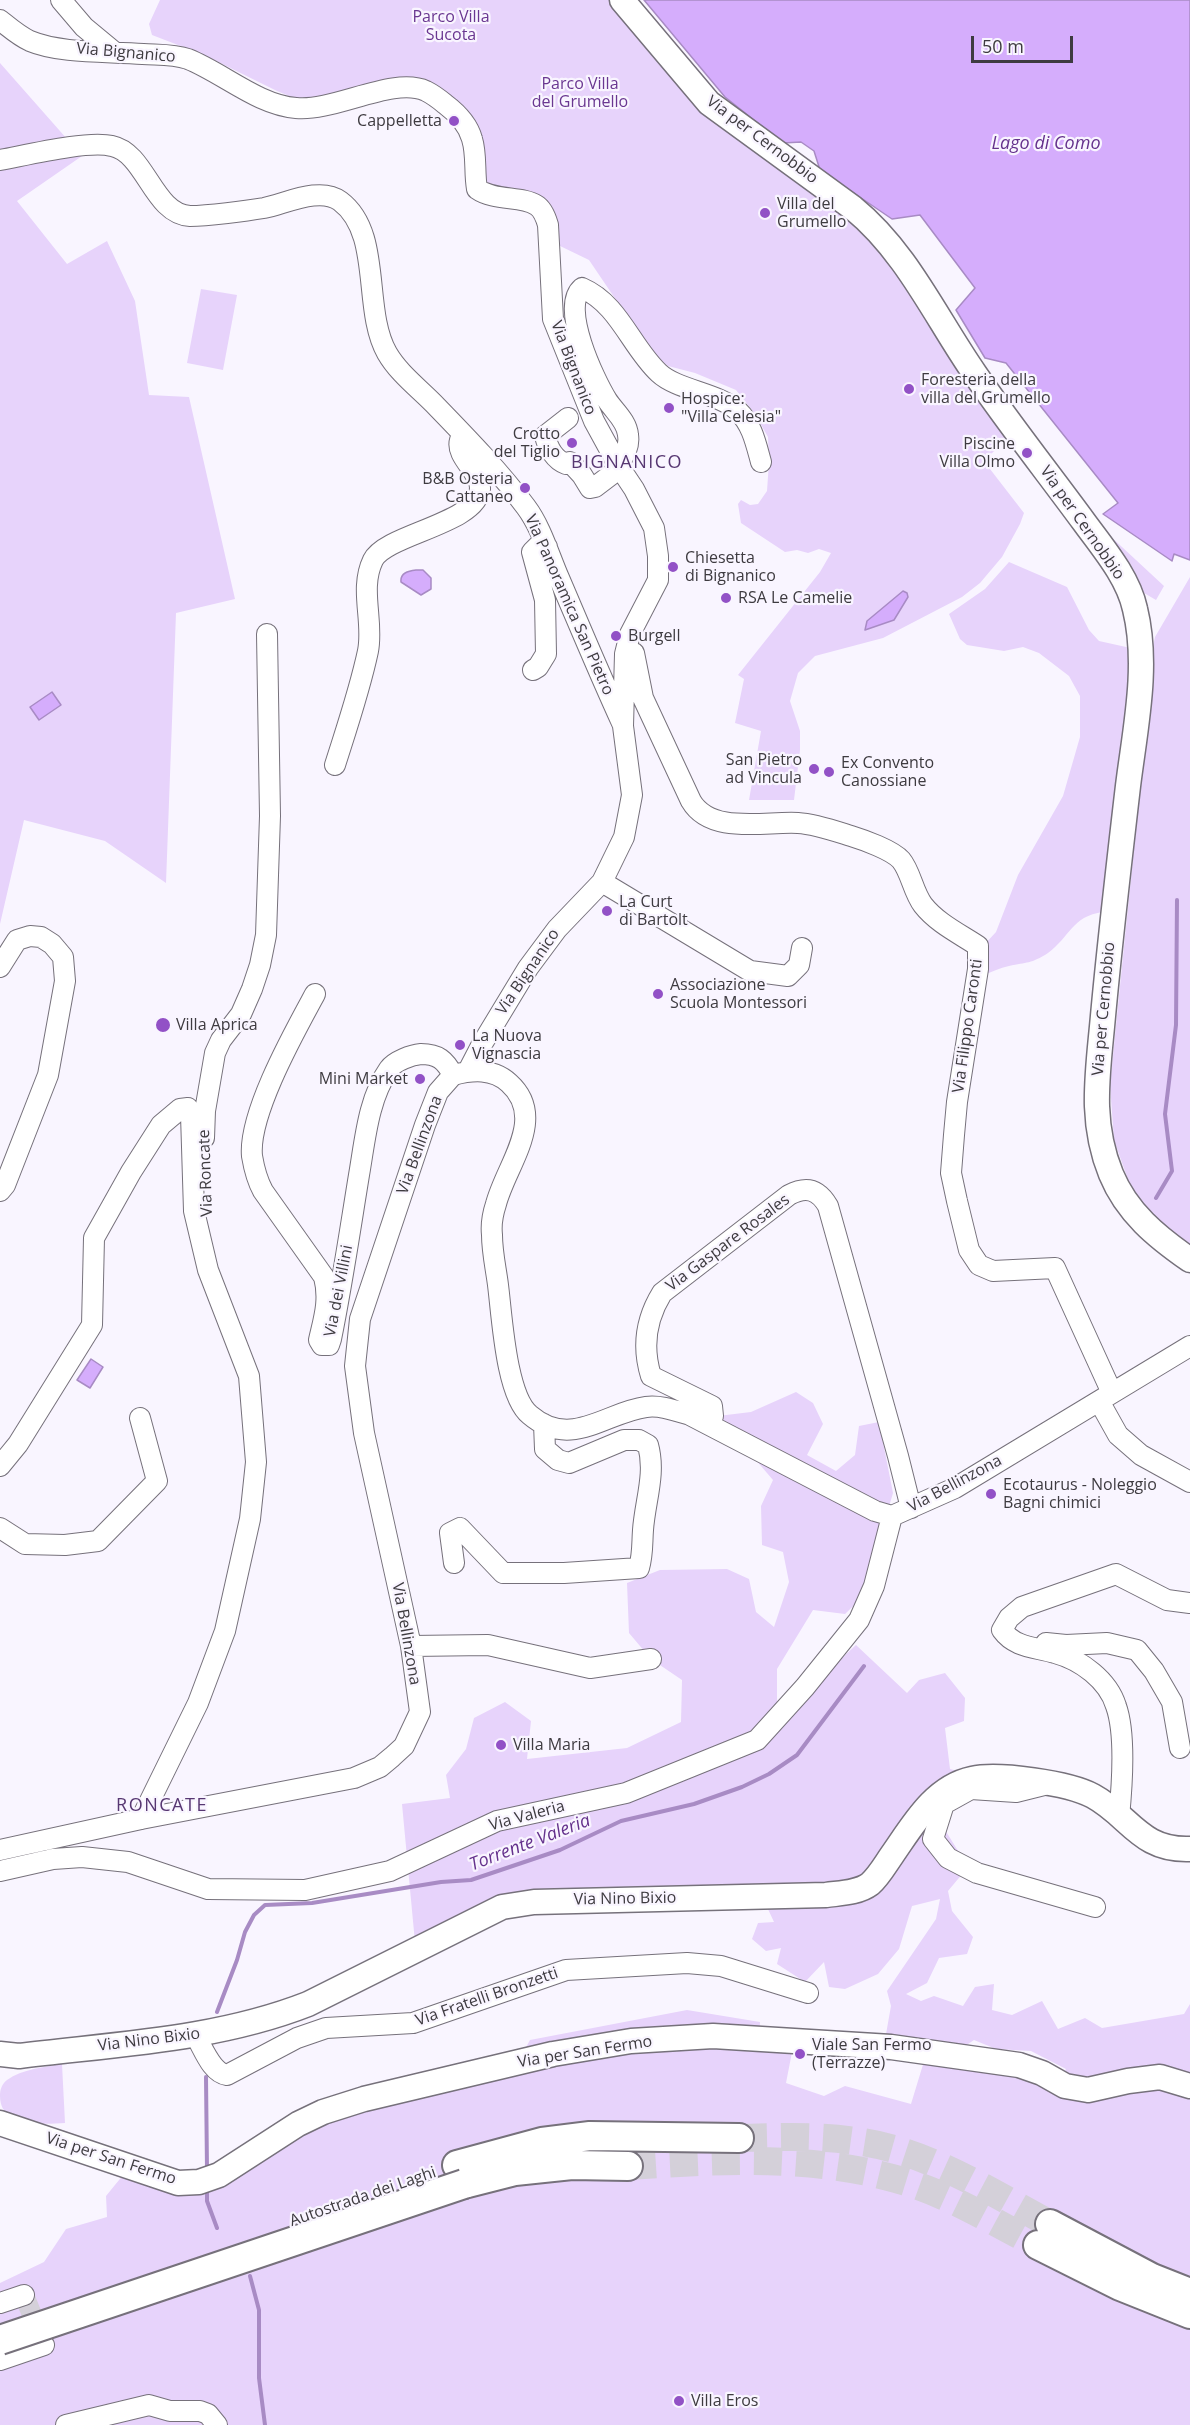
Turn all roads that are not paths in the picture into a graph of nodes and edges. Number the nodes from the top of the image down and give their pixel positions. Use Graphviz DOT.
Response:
graph roads {
  1 [pos="60,0"];
  2 [pos="622,0"];
  3 [pos="0,20"];
  4 [pos="113,51"];
  5 [pos="0,160"];
  6 [pos="568,418"];
  7 [pos="468,440"];
  8 [pos="761,462"];
  9 [pos="619,467"];
  10 [pos="547,547"];
  11 [pos="267,634"];
  12 [pos="630,634"];
  13 [pos="533,670"];
  14 [pos="623,726"];
  15 [pos="335,765"];
  16 [pos="602,882"];
  17 [pos="802,948"];
  18 [pos="0,967"];
  19 [pos="315,994"];
  20 [pos="460,1073"];
  21 [pos="0,1191"];
  22 [pos="1186,1261"];
  23 [pos="1189,1345"];
  24 [pos="1106,1397"];
  25 [pos="140,1418"];
  26 [pos="544,1424"];
  27 [pos="708,1424"];
  28 [pos="0,1466"];
  29 [pos="1190,1482"];
  30 [pos="910,1508"];
  31 [pos="892,1516"];
  32 [pos="0,1528"];
  33 [pos="454,1563"];
  34 [pos="1190,1604"];
  35 [pos="1008,1638"];
  36 [pos="411,1646"];
  37 [pos="651,1659"];
  38 [pos="198,1703"];
  39 [pos="1180,1748"];
  40 [pos="172,1756"];
  41 [pos="1050,1784"];
  42 [pos="168,1814"];
  43 [pos="1119,1817"];
  44 [pos="141,1819"];
  45 [pos="1190,1849"];
  46 [pos="0,1850"];
  47 [pos="0,1871"];
  48 [pos="1095,1907"];
  49 [pos="808,1993"];
  50 [pos="195,2035"];
  51 [pos="10,2055"];
  52 [pos="0,2073"];
  53 [pos="1190,2086"];
  54 [pos="2,2121"];
  55 [pos="739,2138"];
  56 [pos="628,2166"];
  57 [pos="460,2175"];
  58 [pos="1190,2294"];
  59 [pos="24,2295"];
  60 [pos="0,2303"];
  61 [pos="1190,2314"];
  62 [pos="0,2322"];
  63 [pos="0,2340"];
  64 [pos="44,2345"];
  65 [pos="0,2360"];
  66 [pos="66,2425"];
  67 [pos="217,2425"];
  1 -- 4 [label="street"];
  2 -- 22 [label="main road, Via per Cernobbio"];
  3 -- 4 [label="street, Via Bignanico"];
  4 -- 9 [label="street, Via Bignanico"];
  5 -- 7 [label="street, Via Panoramica San Pietro"];
  6 -- 9 [label="street"];
  7 -- 10 [label="street, Via Panoramica San Pietro"];
  7 -- 15 [label="street"];
  8 -- 9 [label="street"];
  9 -- 12 [label="street, Via Bignanico"];
  10 -- 13 [label="street"];
  10 -- 14 [label="street, Via Panoramica San Pietro"];
  11 -- 38 [label="street, Via Roncate"];
  12 -- 14 [label="street, Via Bignanico"];
  12 -- 24 [label="street, Via Filippo Caronti"];
  14 -- 16 [label="street, Via Bignanico"];
  16 -- 17 [label="street"];
  16 -- 20 [label="street, Via Bignanico"];
  18 -- 21 [label="street"];
  19 -- 20 [label="street, Via dei Villini"];
  20 -- 26 [label="street"];
  20 -- 36 [label="street, Via Bellinzona"];
  23 -- 24 [label="street, Via Bellinzona"];
  24 -- 29 [label="street"];
  24 -- 30 [label="street, Via Bellinzona"];
  25 -- 32 [label="street"];
  26 -- 27 [label="street, Via Bellinzona"];
  26 -- 33 [label="street"];
  27 -- 30 [label="street, Via Gaspare Rosales"];
  27 -- 31 [label="street, Via Bellinzona"];
  28 -- 38 [label="street"];
  30 -- 31 [label="street, Via Bellinzona"];
  31 -- 47 [label="street, Via Valeria"];
  34 -- 35 [label="street"];
  35 -- 39 [label="street"];
  35 -- 43 [label="street"];
  36 -- 37 [label="street"];
  36 -- 42 [label="street, Via Bellinzona"];
  38 -- 40 [label="street"];
  40 -- 42 [label="street"];
  40 -- 44 [label="street"];
  41 -- 43 [label="main road, Via Nino Bixio"];
  41 -- 48 [label="street"];
  41 -- 50 [label="main road, Via Nino Bixio"];
  42 -- 44 [label="street, Via Bellinzona"];
  43 -- 45 [label="main road, Via Nino Bixio"];
  44 -- 46 [label="street, Via Bellinzona"];
  49 -- 50 [label="street, Via Fratelli Bronzetti"];
  50 -- 51 [label="main road, Via Nino Bixio"];
  51 -- 52 [label="main road, Via Nino Bixio"];
  53 -- 54 [label="main road, Via per San Fermo"];
  55 -- 57 [label="highway, Autostrada dei Laghi"];
  56 -- 57 [label="highway, Autostrada dei Laghi"];
  57 -- 62 [label="highway, Autostrada dei Laghi"];
  57 -- 63 [label="highway, Autostrada dei Laghi, bridge"];
  58 -- 61 [label="highway"];
  59 -- 60 [label="street"];
  64 -- 65 [label="street"];
  66 -- 67 [label="street"];
}
